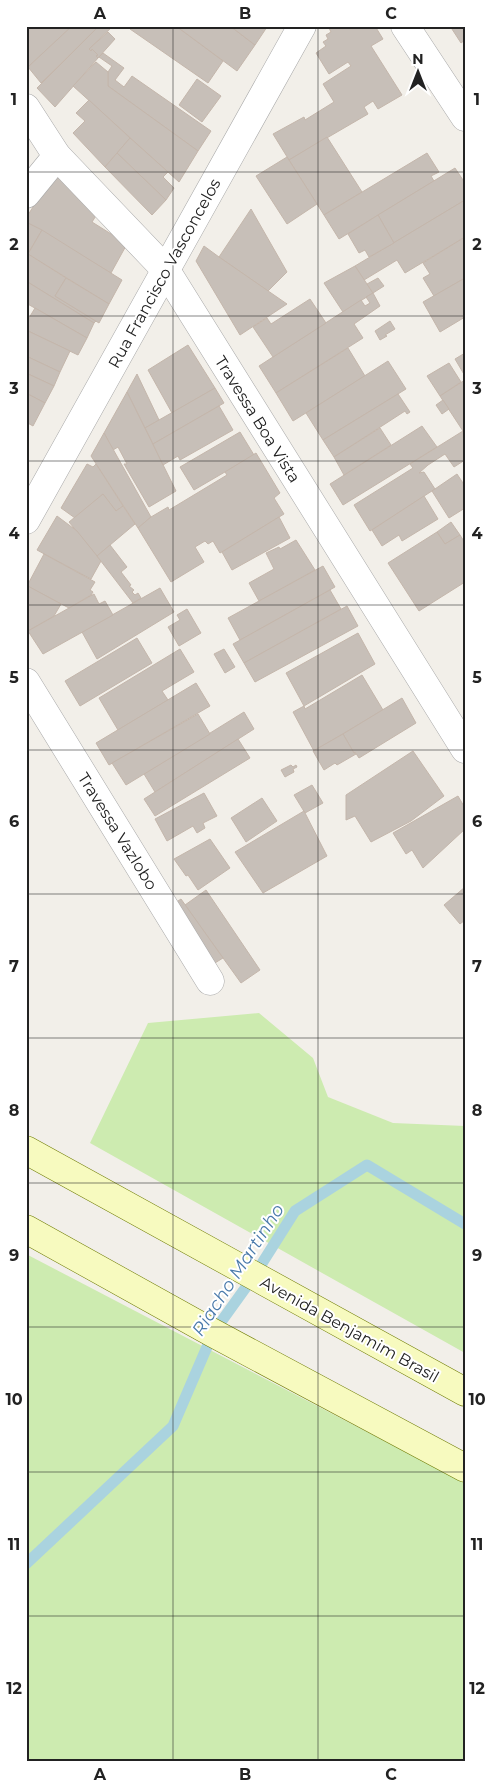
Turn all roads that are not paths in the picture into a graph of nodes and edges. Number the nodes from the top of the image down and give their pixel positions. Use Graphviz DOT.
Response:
graph roads {
  1 [pos="302,26"];
  2 [pos="405,26"];
  3 [pos="26,108"];
  4 [pos="465,117"];
  5 [pos="57,156"];
  6 [pos="26,194"];
  7 [pos="165,269"];
  8 [pos="26,520"];
  9 [pos="26,682"];
  10 [pos="465,749"];
  11 [pos="210,981"];
  12 [pos="26,1150"];
  13 [pos="26,1229"];
  14 [pos="465,1392"];
  15 [pos="465,1468"];
  1 -- 7 [label="street, Rua Francisco Vasconcelos"];
  2 -- 4 [label="street"];
  3 -- 5 [label="street, Travessa Boa Vista"];
  5 -- 6 [label="street"];
  5 -- 7 [label="street, Travessa Boa Vista"];
  7 -- 8 [label="street, Rua Francisco Vasconcelos"];
  7 -- 10 [label="street, Travessa Boa Vista"];
  9 -- 11 [label="street, Travessa Vazlobo"];
  12 -- 14 [label="main road, Avenida Benjamim Brasil"];
  13 -- 15 [label="main road"];
}
